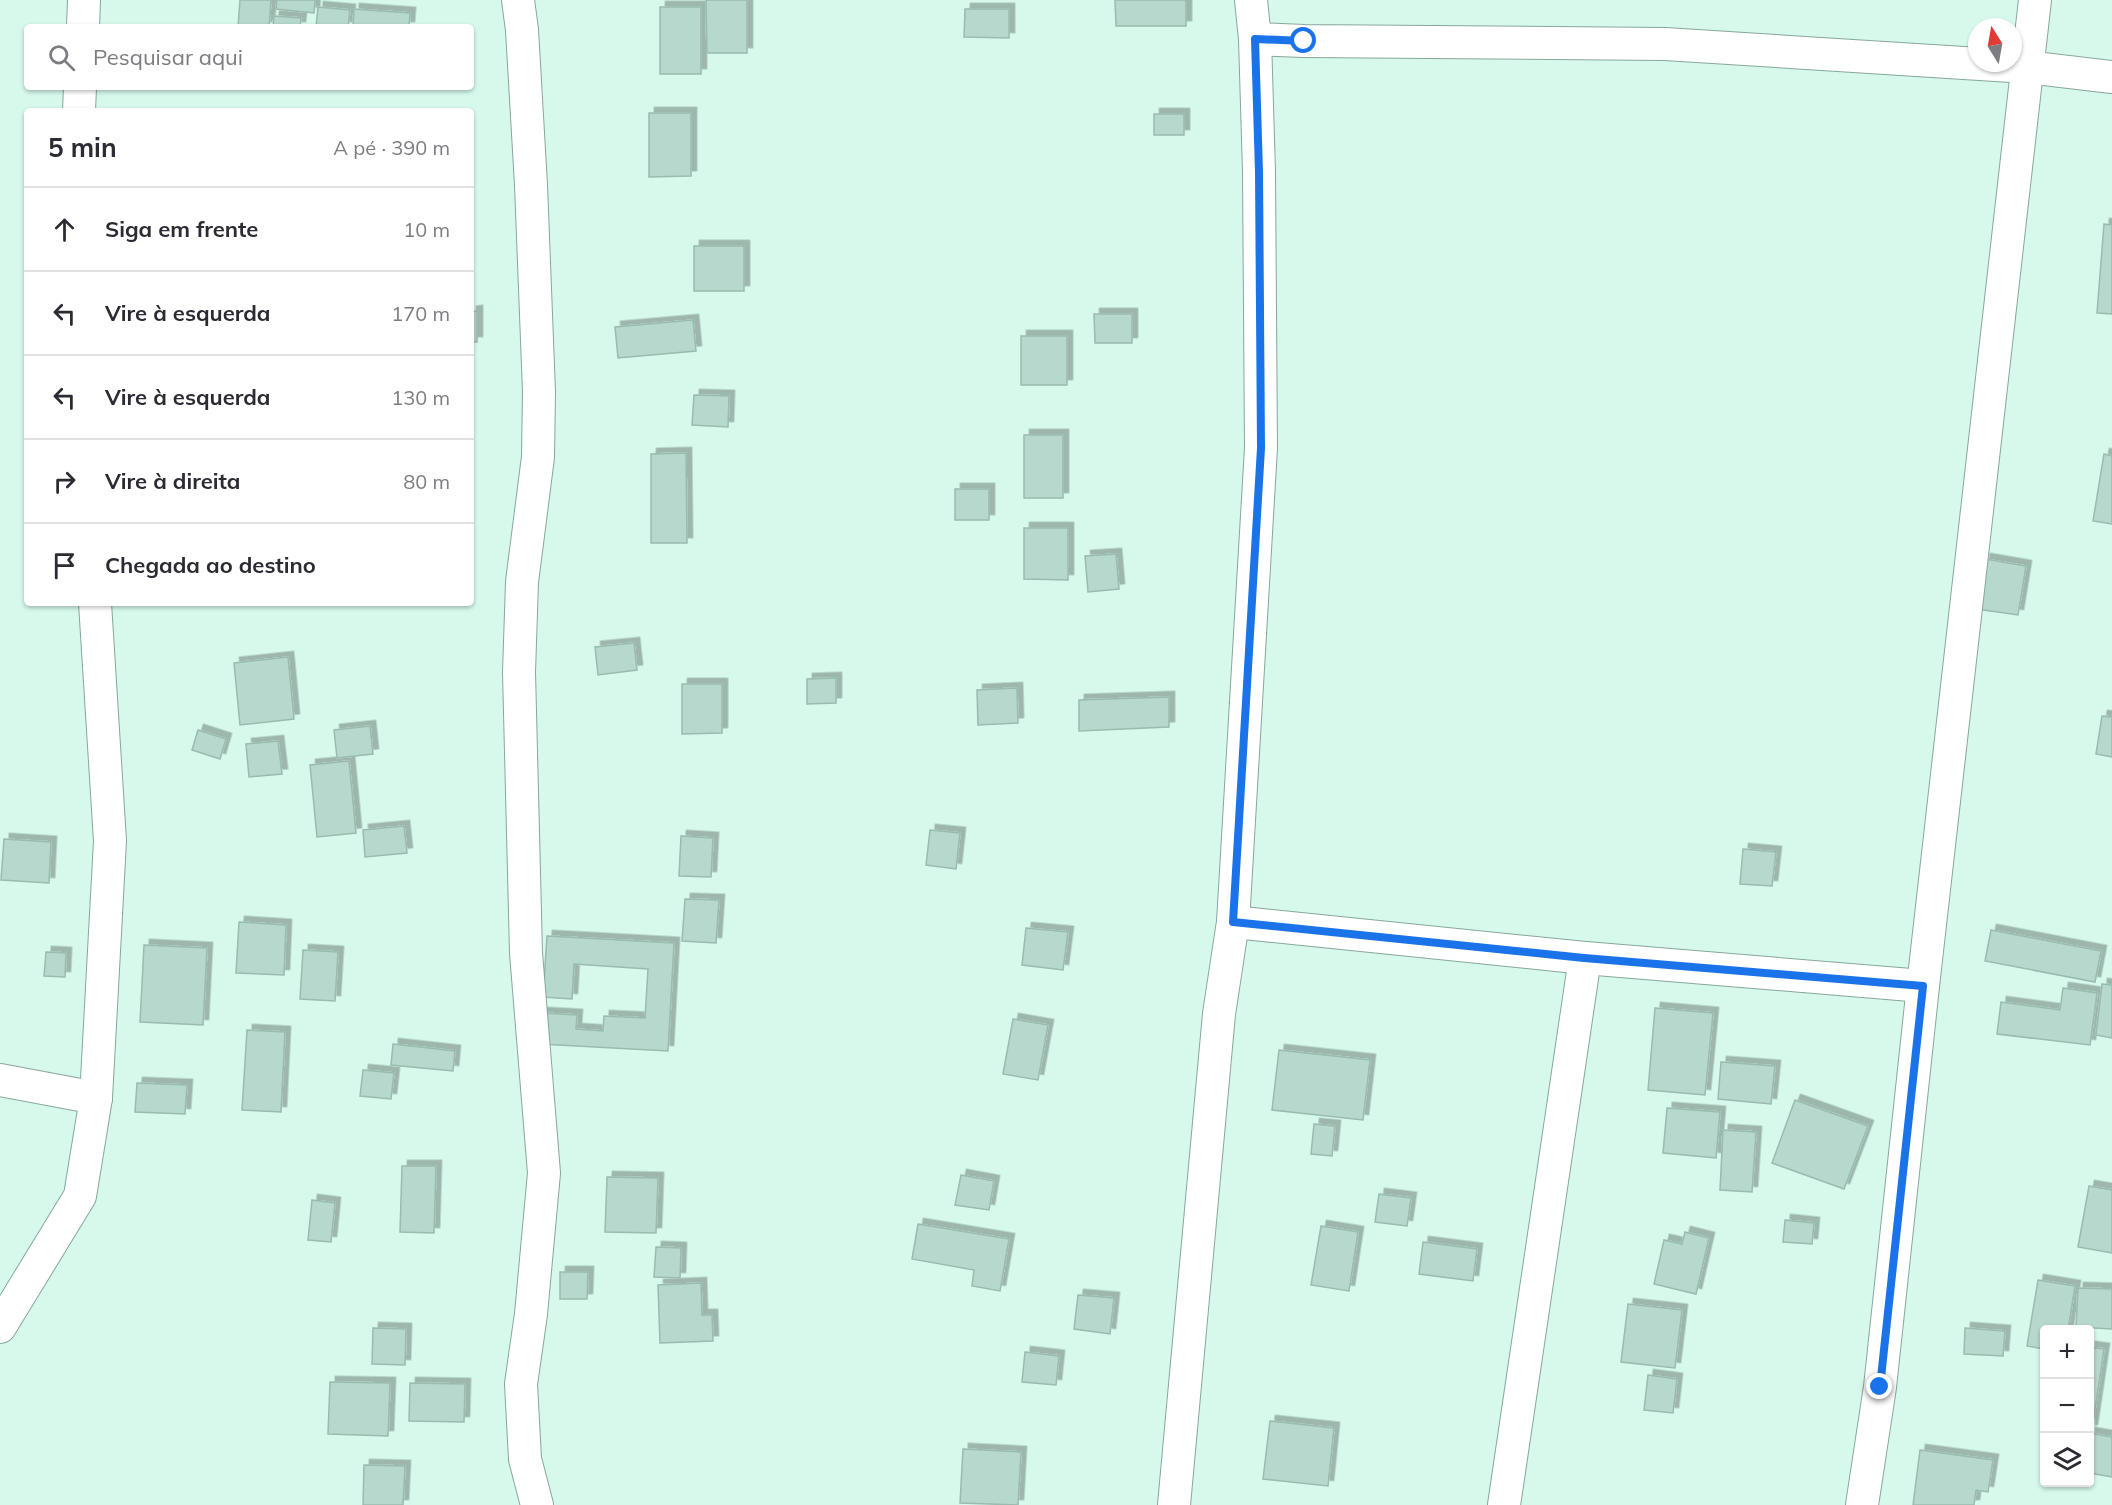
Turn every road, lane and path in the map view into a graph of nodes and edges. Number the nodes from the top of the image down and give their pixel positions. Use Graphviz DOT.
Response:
graph roads {
  1 [pos="84,0"];
  2 [pos="518,0"];
  3 [pos="1251,0"];
  4 [pos="2035,0"];
  5 [pos="83,24"];
  6 [pos="1255,39"];
  7 [pos="2027,67"];
  8 [pos="2112,77"];
  9 [pos="80,90"];
  10 [pos="79,108"];
  11 [pos="95,606"];
  12 [pos="1233,922"];
  13 [pos="1584,958"];
  14 [pos="1923,986"];
  15 [pos="0,1080"];
  16 [pos="96,1098"];
  17 [pos="0,1327"];
  18 [pos="537,1505"];
  19 [pos="1173,1505"];
  20 [pos="1504,1505"];
  21 [pos="1862,1505"];
  1 -- 5 [label="street"];
  2 -- 18 [label="street"];
  3 -- 6 [label="street"];
  4 -- 7 [label="street"];
  6 -- 7 [label="street"];
  6 -- 12 [label="street"];
  7 -- 8 [label="street"];
  7 -- 14 [label="street"];
  9 -- 10 [label="street"];
  11 -- 16 [label="street"];
  12 -- 13 [label="street"];
  12 -- 19 [label="street"];
  13 -- 14 [label="street"];
  13 -- 20 [label="street"];
  14 -- 21 [label="street"];
  15 -- 16 [label="street"];
  16 -- 17 [label="street"];
}
